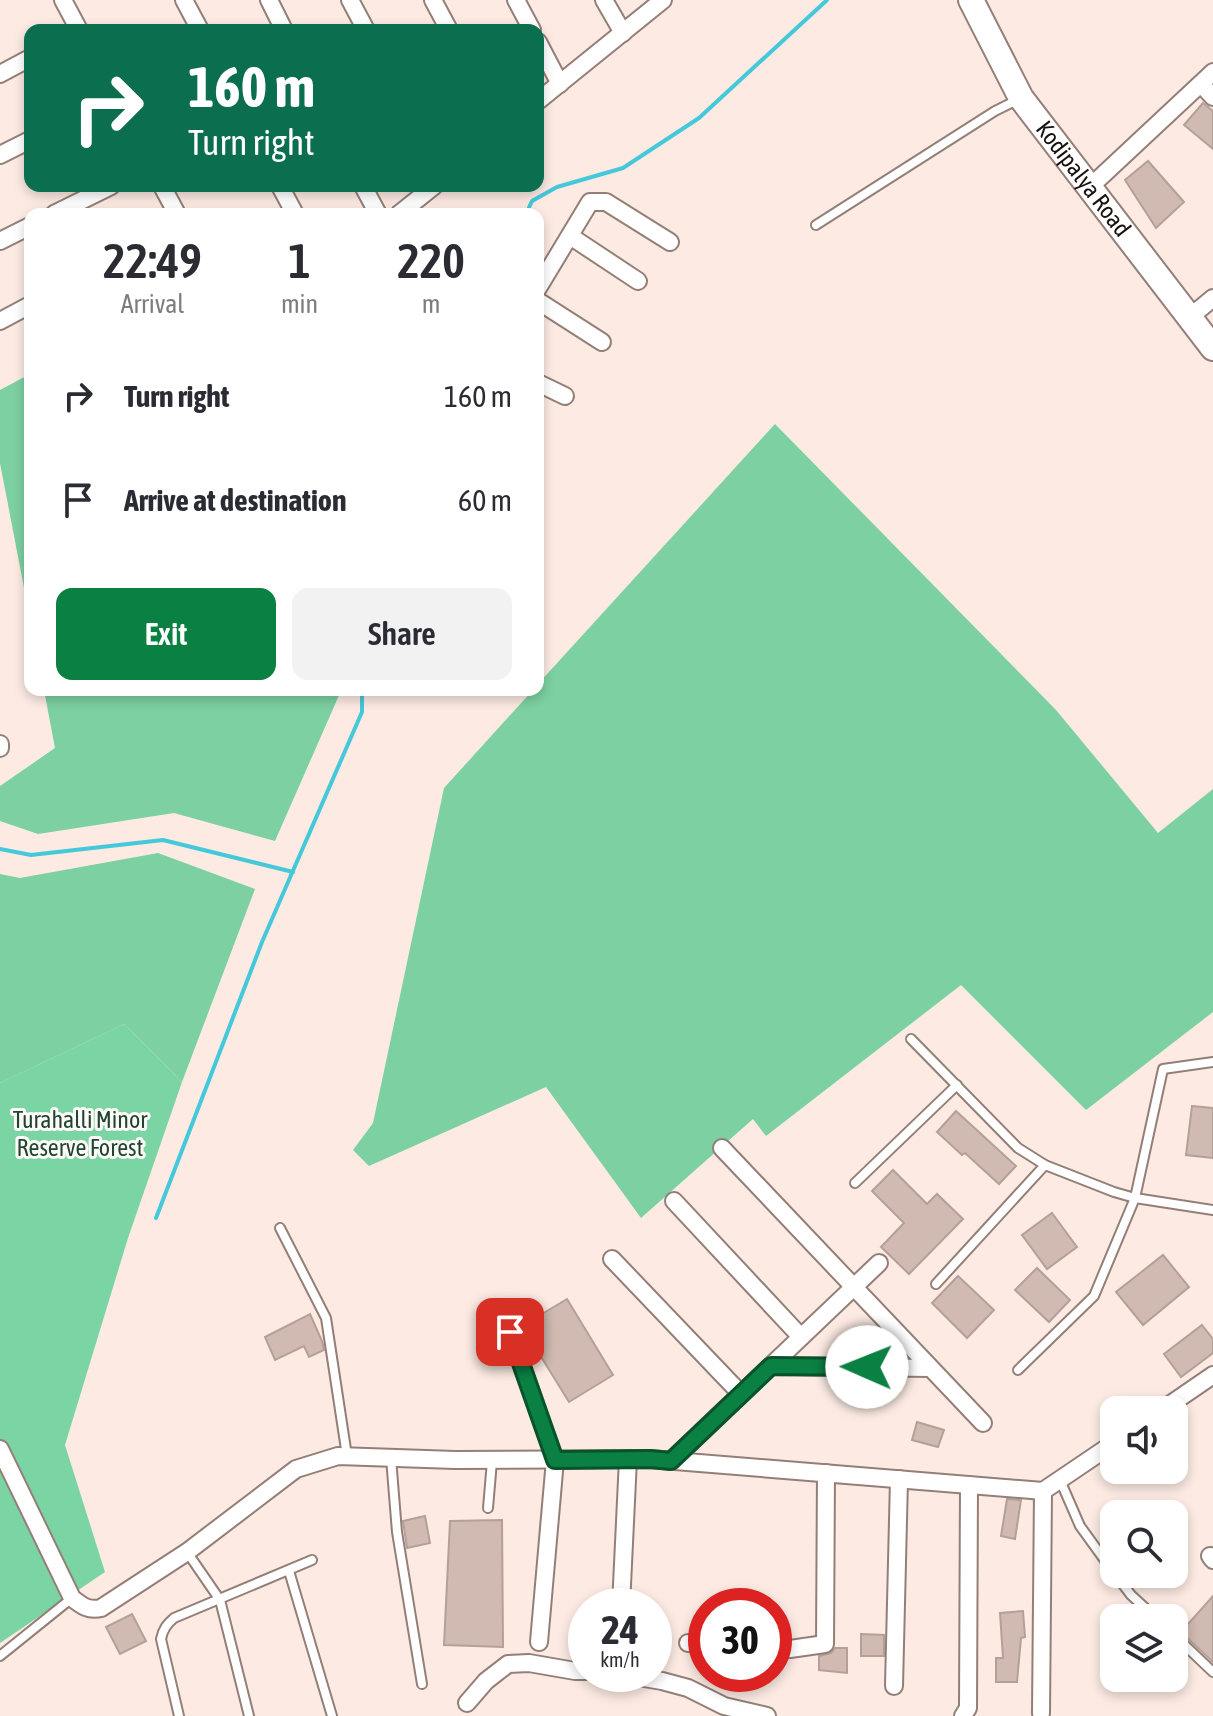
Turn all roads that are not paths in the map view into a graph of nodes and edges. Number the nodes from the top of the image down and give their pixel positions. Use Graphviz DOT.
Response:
graph roads {
  1 [pos="63,0"];
  2 [pos="184,0"];
  3 [pos="269,0"];
  4 [pos="350,0"];
  5 [pos="433,0"];
  6 [pos="516,0"];
  7 [pos="604,0"];
  8 [pos="663,0"];
  9 [pos="971,0"];
  10 [pos="76,24"];
  11 [pos="197,24"];
  12 [pos="281,24"];
  13 [pos="363,24"];
  14 [pos="446,24"];
  15 [pos="529,24"];
  16 [pos="623,33"];
  17 [pos="544,53"];
  18 [pos="24,61"];
  19 [pos="0,74"];
  20 [pos="1207,78"];
  21 [pos="560,84"];
  22 [pos="544,96"];
  23 [pos="1213,97"];
  24 [pos="1021,98"];
  25 [pos="24,143"];
  26 [pos="0,155"];
  27 [pos="1090,187"];
  28 [pos="99,192"];
  29 [pos="426,192"];
  30 [pos="66,208"];
  31 [pos="406,208"];
  32 [pos="816,225"];
  33 [pos="24,229"];
  34 [pos="570,236"];
  35 [pos="0,241"];
  36 [pos="670,242"];
  37 [pos="544,278"];
  38 [pos="638,281"];
  39 [pos="1213,298"];
  40 [pos="544,305"];
  41 [pos="24,308"];
  42 [pos="1190,317"];
  43 [pos="0,321"];
  44 [pos="1211,339"];
  45 [pos="602,342"];
  46 [pos="544,386"];
  47 [pos="565,396"];
  48 [pos="911,1039"];
  49 [pos="1213,1062"];
  50 [pos="957,1085"];
  51 [pos="722,1148"];
  52 [pos="1045,1165"];
  53 [pos="855,1183"];
  54 [pos="1135,1198"];
  55 [pos="674,1201"];
  56 [pos="1213,1210"];
  57 [pos="280,1228"];
  58 [pos="612,1259"];
  59 [pos="879,1263"];
  60 [pos="936,1284"];
  61 [pos="854,1287"];
  62 [pos="500,1304"];
  63 [pos="801,1337"];
  64 [pos="771,1366"];
  65 [pos="930,1368"];
  66 [pos="1018,1370"];
  67 [pos="1213,1375"];
  68 [pos="741,1394"];
  69 [pos="1182,1396"];
  70 [pos="983,1423"];
  71 [pos="0,1449"];
  72 [pos="1100,1453"];
  73 [pos="347,1456"];
  74 [pos="391,1458"];
  75 [pos="628,1459"];
  76 [pos="492,1460"];
  77 [pos="555,1460"];
  78 [pos="671,1461"];
  79 [pos="826,1473"];
  80 [pos="899,1479"];
  81 [pos="1060,1480"];
  82 [pos="969,1485"];
  83 [pos="1043,1491"];
  84 [pos="488,1508"];
  85 [pos="187,1552"];
  86 [pos="1100,1554"];
  87 [pos="312,1560"];
  88 [pos="289,1571"];
  89 [pos="622,1588"];
  90 [pos="1125,1588"];
  91 [pos="72,1598"];
  92 [pos="220,1600"];
  93 [pos="1141,1604"];
  94 [pos="539,1642"];
  95 [pos="1188,1648"];
  96 [pos="792,1649"];
  97 [pos="0,1656"];
  98 [pos="568,1670"];
  99 [pos="1213,1672"];
  100 [pos="422,1684"];
  101 [pos="672,1684"];
  102 [pos="894,1686"];
  103 [pos="467,1703"];
  104 [pos="1041,1713"];
  105 [pos="179,1716"];
  106 [pos="249,1716"];
  107 [pos="332,1716"];
  108 [pos="767,1716"];
  109 [pos="963,1716"];
  1 -- 10 [label="street"];
  2 -- 11 [label="street"];
  3 -- 12 [label="street"];
  4 -- 13 [label="street"];
  5 -- 14 [label="street"];
  6 -- 15 [label="street"];
  7 -- 16 [label="street"];
  8 -- 16 [label="street"];
  9 -- 24 [label="main road, Kodipalya Road"];
  16 -- 21 [label="street"];
  17 -- 21 [label="street"];
  18 -- 19 [label="street"];
  20 -- 23 [label="street"];
  20 -- 27 [label="street"];
  21 -- 22 [label="street"];
  24 -- 27 [label="main road, Kodipalya Road"];
  24 -- 32 [label="lane"];
  25 -- 26 [label="street"];
  27 -- 42 [label="main road, Kodipalya Road"];
  28 -- 30 [label="street"];
  29 -- 31 [label="street"];
  33 -- 35 [label="street"];
  34 -- 36 [label="street"];
  34 -- 37 [label="street"];
  34 -- 38 [label="street"];
  39 -- 42 [label="street"];
  40 -- 45 [label="street"];
  41 -- 43 [label="street"];
  42 -- 44 [label="main road, Kodipalya Road"];
  46 -- 47 [label="street"];
  48 -- 50 [label="lane"];
  49 -- 54 [label="lane"];
  50 -- 52 [label="lane"];
  50 -- 53 [label="lane"];
  51 -- 61 [label="street"];
  52 -- 54 [label="lane"];
  52 -- 60 [label="lane"];
  54 -- 56 [label="lane"];
  54 -- 66 [label="lane"];
  55 -- 63 [label="street"];
  57 -- 73 [label="lane"];
  58 -- 68 [label="street"];
  59 -- 61 [label="street"];
  61 -- 63 [label="street"];
  61 -- 65 [label="street"];
  62 -- 77 [label="lane"];
  63 -- 64 [label="street"];
  64 -- 65 [label="street"];
  64 -- 68 [label="street"];
  65 -- 70 [label="street"];
  67 -- 69 [label="street"];
  68 -- 78 [label="street"];
  71 -- 91 [label="street"];
  72 -- 81 [label="street"];
  73 -- 74 [label="street"];
  73 -- 85 [label="street"];
  74 -- 76 [label="street"];
  74 -- 100 [label="lane"];
  75 -- 77 [label="street"];
  75 -- 78 [label="street"];
  75 -- 89 [label="street"];
  76 -- 77 [label="street"];
  76 -- 84 [label="lane"];
  77 -- 94 [label="street"];
  78 -- 79 [label="street"];
  79 -- 80 [label="street"];
  79 -- 96 [label="street"];
  80 -- 82 [label="street"];
  80 -- 102 [label="street"];
  81 -- 83 [label="street"];
  81 -- 86 [label="lane"];
  82 -- 83 [label="street"];
  82 -- 109 [label="street"];
  83 -- 104 [label="street"];
  85 -- 91 [label="street"];
  85 -- 92 [label="lane"];
  87 -- 88 [label="lane"];
  88 -- 92 [label="lane"];
  88 -- 107 [label="lane"];
  90 -- 93 [label="lane"];
  91 -- 97 [label="lane"];
  92 -- 105 [label="lane"];
  92 -- 106 [label="lane"];
  95 -- 99 [label="lane"];
  98 -- 103 [label="street"];
  101 -- 108 [label="street"];
}
